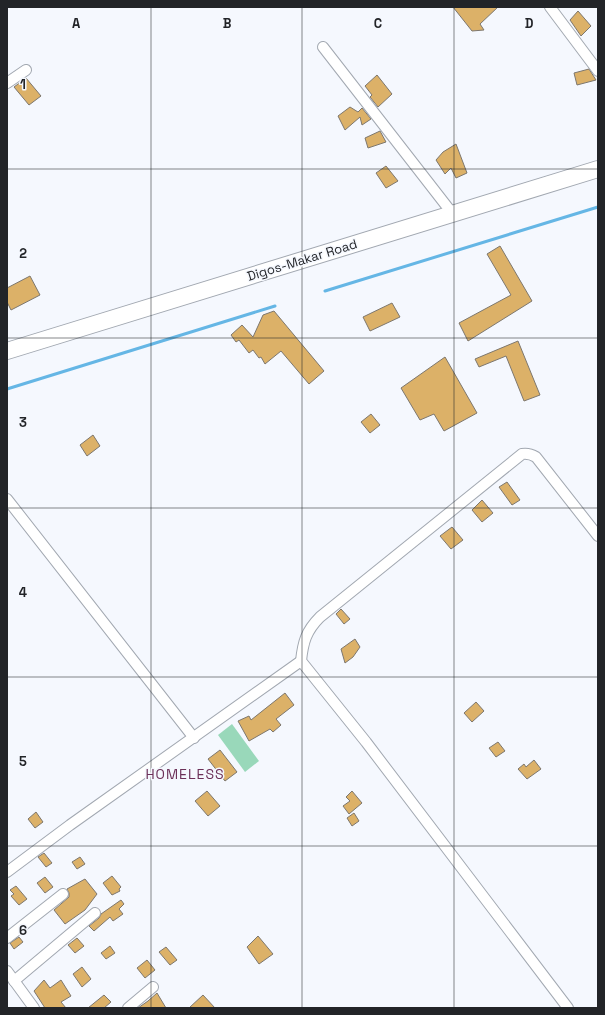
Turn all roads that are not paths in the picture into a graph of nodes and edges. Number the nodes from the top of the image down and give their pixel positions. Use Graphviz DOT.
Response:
graph roads {
  1 [pos="550,7"];
  2 [pos="323,47"];
  3 [pos="26,70"];
  4 [pos="598,71"];
  5 [pos="7,83"];
  6 [pos="598,169"];
  7 [pos="452,213"];
  8 [pos="7,351"];
  9 [pos="7,499"];
  10 [pos="598,536"];
  11 [pos="301,662"];
  12 [pos="194,738"];
  13 [pos="7,872"];
  14 [pos="63,894"];
  15 [pos="95,913"];
  16 [pos="7,938"];
  17 [pos="7,971"];
  18 [pos="14,981"];
  19 [pos="153,988"];
  20 [pos="34,1008"];
  21 [pos="128,1008"];
  22 [pos="568,1008"];
  1 -- 4 [label="street"];
  2 -- 7 [label="street"];
  3 -- 5 [label="street"];
  6 -- 7 [label="main road, Digos-Makar Road"];
  7 -- 8 [label="main road, Digos-Makar Road"];
  9 -- 12 [label="street"];
  10 -- 11 [label="street"];
  11 -- 12 [label="street"];
  11 -- 22 [label="street"];
  12 -- 13 [label="street"];
  14 -- 16 [label="street"];
  15 -- 18 [label="street"];
  17 -- 18 [label="street"];
  18 -- 20 [label="street"];
  19 -- 21 [label="street"];
}
